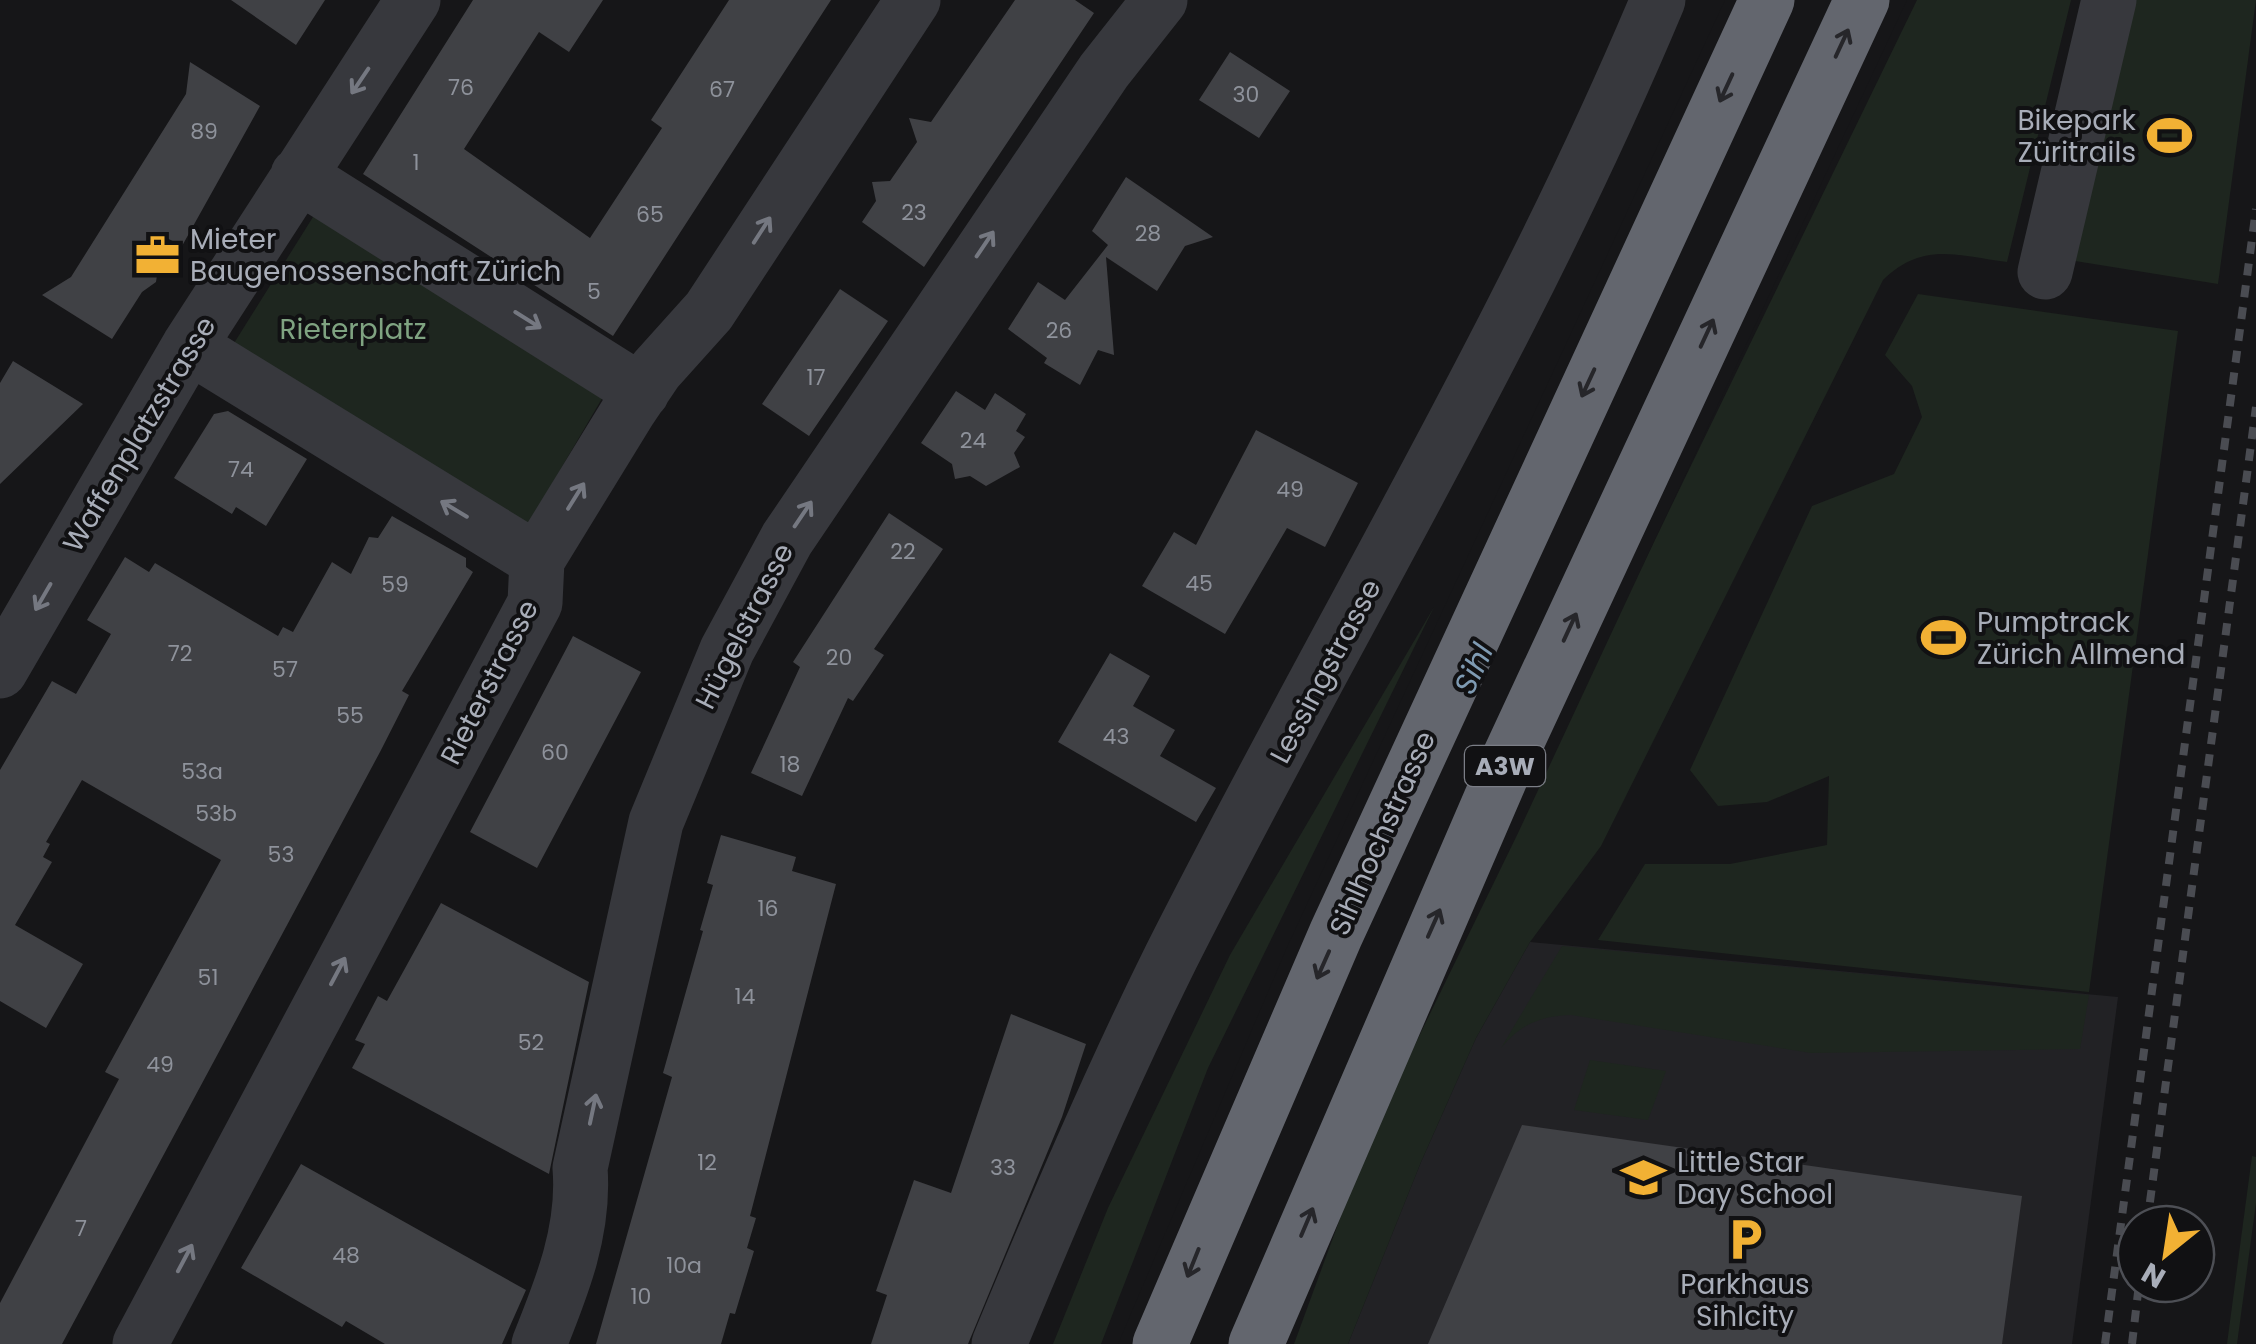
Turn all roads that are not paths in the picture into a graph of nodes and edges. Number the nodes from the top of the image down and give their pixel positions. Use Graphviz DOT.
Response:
graph roads {
  1 [pos="414,0"];
  2 [pos="912,0"];
  3 [pos="1160,0"];
  4 [pos="1658,0"];
  5 [pos="1767,0"];
  6 [pos="1862,0"];
  7 [pos="2109,0"];
  8 [pos="298,175"];
  9 [pos="2045,272"];
  10 [pos="189,346"];
  11 [pos="642,392"];
  12 [pos="537,560"];
  13 [pos="0,671"];
  14 [pos="140,1344"];
  15 [pos="539,1344"];
  16 [pos="998,1344"];
  17 [pos="1160,1344"];
  18 [pos="1256,1344"];
  1 -- 8 [label="street, Waffenplatzstrasse, one-way"];
  11 -- 2 [label="street, Rieterstrasse, one-way"];
  15 -- 3 [label="street, Hügelstrasse, one-way"];
  4 -- 16 [label="street, Lessingstrasse"];
  5 -- 17 [label="highway, Sihlhochstrasse / A3W, one-way"];
  18 -- 6 [label="highway, A3W, one-way"];
  7 -- 9 [label="street"];
  8 -- 10 [label="street, Waffenplatzstrasse"];
  8 -- 11 [label="street, one-way"];
  12 -- 10 [label="street, one-way"];
  10 -- 13 [label="street, Waffenplatzstrasse, one-way"];
  12 -- 11 [label="street, Rieterstrasse, one-way"];
  14 -- 12 [label="street, Rieterstrasse, one-way"];
}
